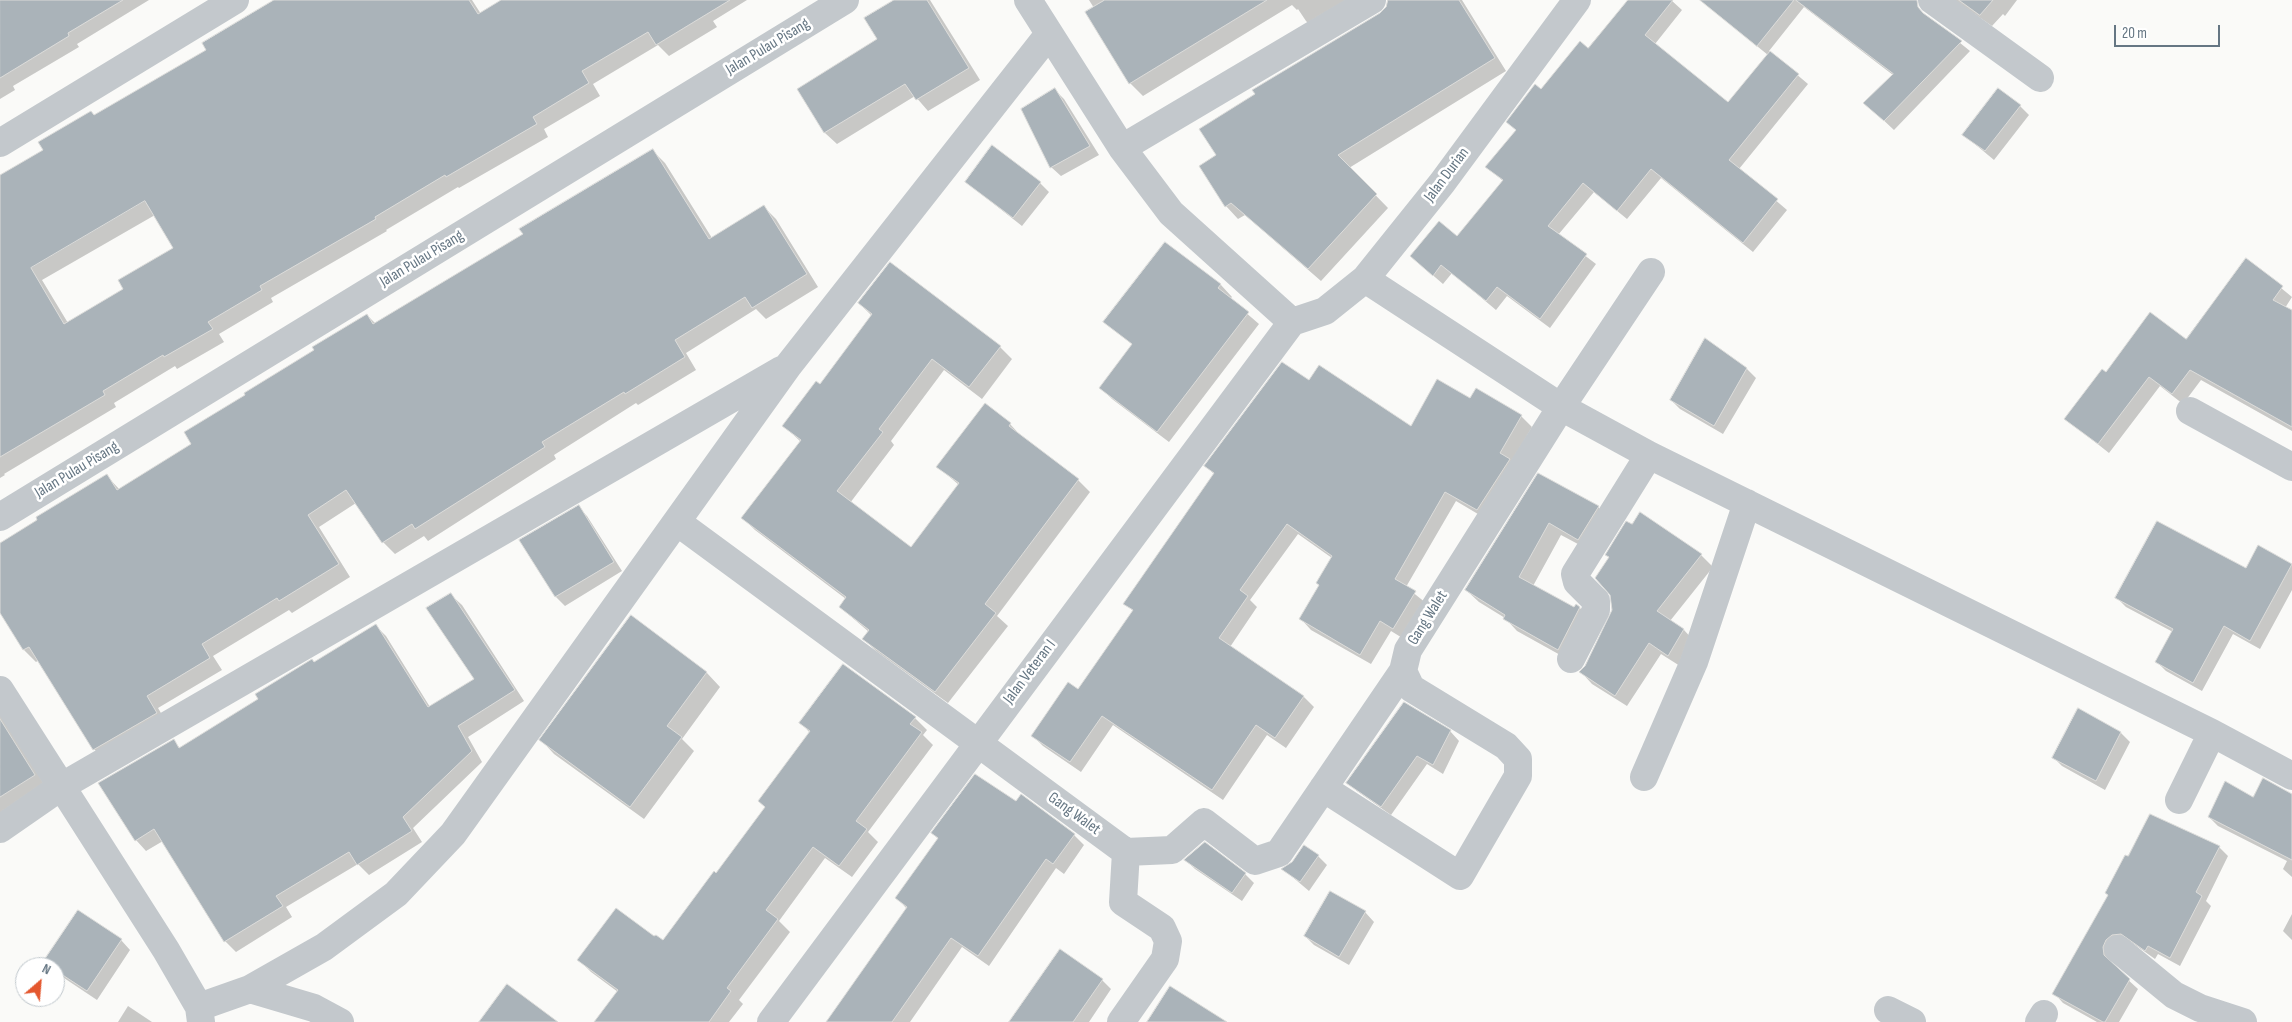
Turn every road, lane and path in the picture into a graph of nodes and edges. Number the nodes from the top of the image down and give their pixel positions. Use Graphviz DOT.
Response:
graph roads {
  1 [pos="235,0"];
  2 [pos="845,0"];
  3 [pos="1028,0"];
  4 [pos="1372,0"];
  5 [pos="1578,0"];
  6 [pos="1932,0"];
  7 [pos="1049,34"];
  8 [pos="2040,78"];
  9 [pos="0,143"];
  10 [pos="1122,148"];
  11 [pos="1651,272"];
  12 [pos="1365,279"];
  13 [pos="1292,322"];
  14 [pos="788,366"];
  15 [pos="1561,407"];
  16 [pos="2190,411"];
  17 [pos="1649,455"];
  18 [pos="2292,467"];
  19 [pos="1746,503"];
  20 [pos="0,517"];
  21 [pos="677,522"];
  22 [pos="1571,659"];
  23 [pos="1403,671"];
  24 [pos="0,690"];
  25 [pos="2212,733"];
  26 [pos="977,743"];
  27 [pos="2292,776"];
  28 [pos="1644,777"];
  29 [pos="62,786"];
  30 [pos="1323,788"];
  31 [pos="2179,800"];
  32 [pos="0,828"];
  33 [pos="1126,852"];
  34 [pos="2118,949"];
  35 [pos="250,989"];
  36 [pos="1888,1010"];
  37 [pos="200,1014"];
  38 [pos="340,1022"];
  39 [pos="770,1022"];
  40 [pos="1121,1022"];
  41 [pos="1912,1022"];
  42 [pos="2243,1022"];
  1 -- 9 [label="street"];
  2 -- 20 [label="street, Jalan Pulau Pisang"];
  3 -- 7 [label="street"];
  4 -- 10 [label="street"];
  5 -- 12 [label="street, Jalan Durian"];
  6 -- 8 [label="street"];
  7 -- 10 [label="street"];
  7 -- 14 [label="street"];
  10 -- 13 [label="street"];
  11 -- 15 [label="street, Gang Walet"];
  12 -- 13 [label="street, Jalan Durian"];
  12 -- 15 [label="street"];
  13 -- 26 [label="street, Jalan Veteran I"];
  14 -- 21 [label="street"];
  14 -- 29 [label="street"];
  15 -- 17 [label="street"];
  15 -- 23 [label="street, Gang Walet"];
  16 -- 18 [label="street"];
  17 -- 19 [label="street"];
  17 -- 22 [label="street"];
  19 -- 25 [label="street"];
  19 -- 28 [label="street"];
  21 -- 26 [label="street, Gang Walet"];
  21 -- 35 [label="street"];
  23 -- 30 [label="street, Gang Walet"];
  23 -- 30 [label="street"];
  24 -- 29 [label="street"];
  25 -- 27 [label="street"];
  25 -- 31 [label="street"];
  26 -- 33 [label="street, Gang Walet"];
  26 -- 39 [label="street, Jalan Veteran I"];
  29 -- 32 [label="street"];
  29 -- 37 [label="street"];
  30 -- 33 [label="street, Gang Walet"];
  33 -- 40 [label="street"];
  34 -- 42 [label="street"];
  35 -- 37 [label="street"];
  35 -- 38 [label="street"];
  36 -- 41 [label="street"];
}
